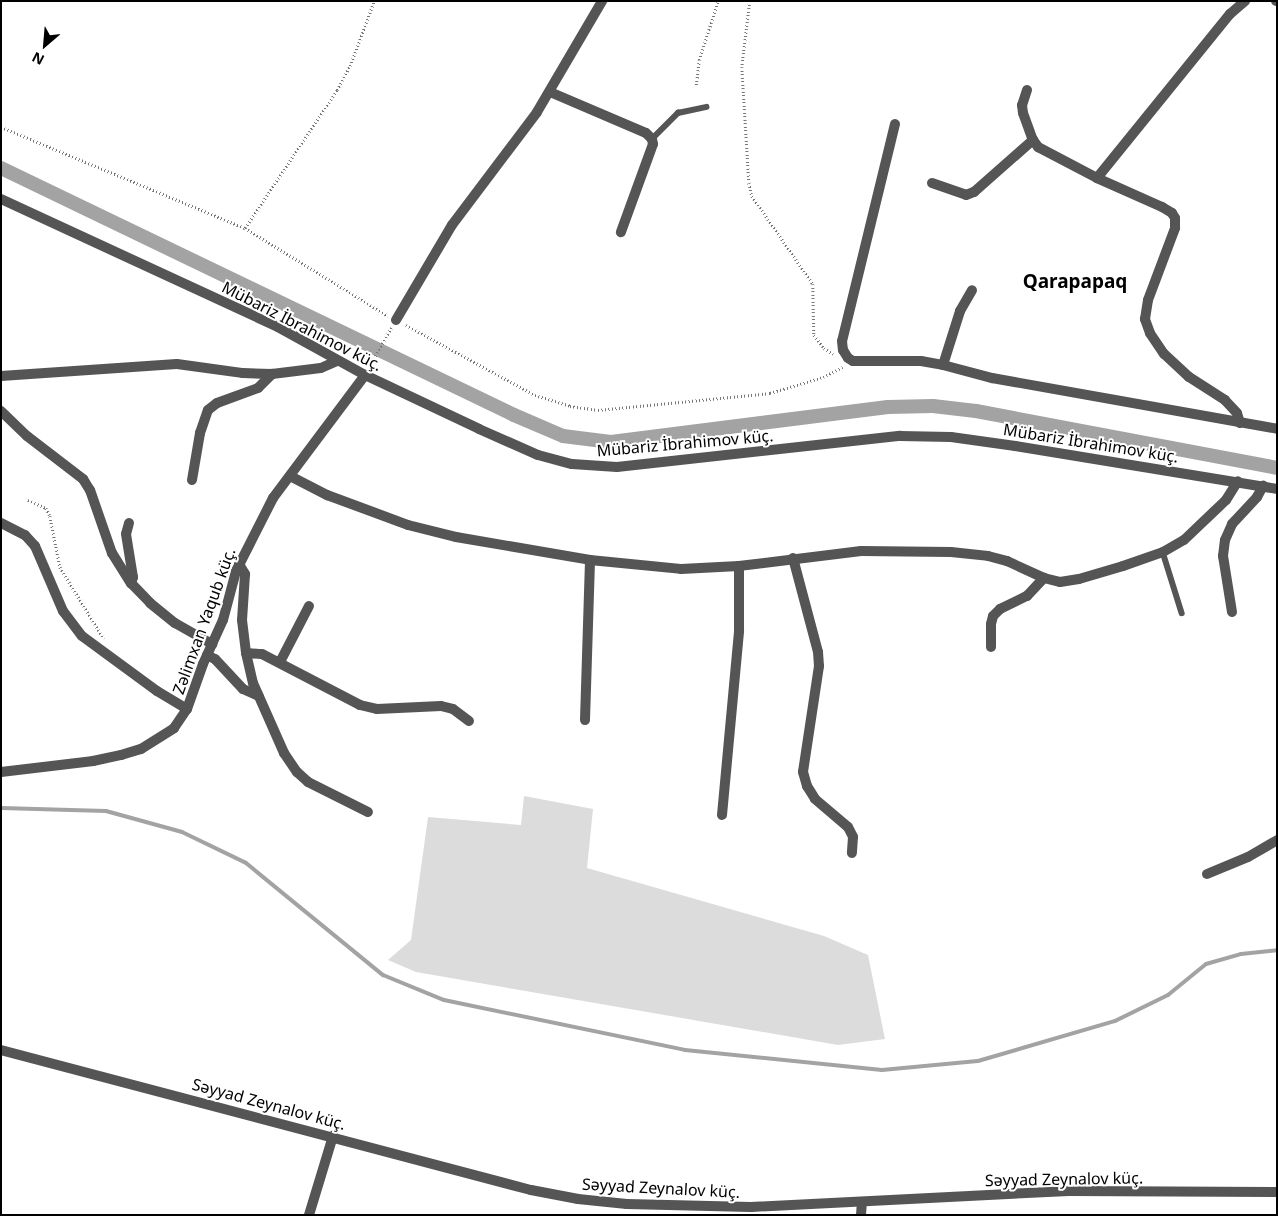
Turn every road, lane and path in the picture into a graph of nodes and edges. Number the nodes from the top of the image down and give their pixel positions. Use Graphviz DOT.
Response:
graph roads {
  1 [pos="374,1"];
  2 [pos="602,1"];
  3 [pos="718,1"];
  4 [pos="750,1"];
  5 [pos="1245,1"];
  6 [pos="696,85"];
  7 [pos="1027,90"];
  8 [pos="550,92"];
  9 [pos="706,107"];
  10 [pos="895,124"];
  11 [pos="1,128"];
  12 [pos="652,139"];
  13 [pos="1033,140"];
  14 [pos="1097,178"];
  15 [pos="932,183"];
  16 [pos="1,199"];
  17 [pos="245,228"];
  18 [pos="621,232"];
  19 [pos="972,290"];
  20 [pos="396,320"];
  21 [pos="337,361"];
  22 [pos="853,361"];
  23 [pos="943,364"];
  24 [pos="272,374"];
  25 [pos="365,375"];
  26 [pos="1,376"];
  27 [pos="1,412"];
  28 [pos="1240,423"];
  29 [pos="1277,430"];
  30 [pos="290,476"];
  31 [pos="192,480"];
  32 [pos="1238,481"];
  33 [pos="1263,486"];
  34 [pos="1277,489"];
  35 [pos="28,500"];
  36 [pos="1,523"];
  37 [pos="128,523"];
  38 [pos="1162,552"];
  39 [pos="793,558"];
  40 [pos="590,560"];
  41 [pos="239,564"];
  42 [pos="739,566"];
  43 [pos="1044,578"];
  44 [pos="131,582"];
  45 [pos="310,606"];
  46 [pos="1232,612"];
  47 [pos="1182,613"];
  48 [pos="212,644"];
  49 [pos="991,647"];
  50 [pos="104,652"];
  51 [pos="246,653"];
  52 [pos="207,655"];
  53 [pos="280,662"];
  54 [pos="259,696"];
  55 [pos="187,709"];
  56 [pos="584,720"];
  57 [pos="469,721"];
  58 [pos="1,772"];
  59 [pos="368,812"];
  60 [pos="722,815"];
  61 [pos="1277,840"];
  62 [pos="852,852"];
  63 [pos="1207,874"];
  64 [pos="1,1050"];
  65 [pos="333,1136"];
  66 [pos="1277,1192"];
  67 [pos="862,1202"];
  68 [pos="309,1215"];
  69 [pos="861,1215"];
  1 -- 17 [label="path"];
  2 -- 8 [label="street"];
  3 -- 6 [label="path"];
  4 -- 22 [label="path"];
  5 -- 14 [label="street"];
  7 -- 13 [label="street"];
  8 -- 12 [label="street"];
  8 -- 20 [label="street"];
  9 -- 12 [label="lane"];
  10 -- 22 [label="street"];
  11 -- 17 [label="path"];
  12 -- 18 [label="street"];
  13 -- 14 [label="street"];
  13 -- 15 [label="street"];
  14 -- 28 [label="street"];
  16 -- 21 [label="street, Mübariz İbrahimov küç."];
  17 -- 20 [label="path"];
  19 -- 23 [label="street"];
  20 -- 22 [label="path"];
  20 -- 25 [label="path"];
  21 -- 24 [label="street"];
  21 -- 25 [label="street, Mübariz İbrahimov küç."];
  22 -- 23 [label="street"];
  23 -- 28 [label="street"];
  24 -- 26 [label="street"];
  24 -- 31 [label="street"];
  25 -- 30 [label="street, Zəlimxan Yaqub küç."];
  25 -- 32 [label="street, Mübariz İbrahimov küç."];
  27 -- 44 [label="street"];
  28 -- 29 [label="street"];
  30 -- 40 [label="street"];
  30 -- 41 [label="street, Zəlimxan Yaqub küç."];
  32 -- 33 [label="street, Mübariz İbrahimov küç."];
  32 -- 38 [label="street"];
  33 -- 34 [label="street, Mübariz İbrahimov küç."];
  33 -- 46 [label="street"];
  35 -- 50 [label="path"];
  36 -- 50 [label="street"];
  37 -- 44 [label="street"];
  38 -- 43 [label="street"];
  38 -- 47 [label="lane"];
  39 -- 42 [label="street"];
  39 -- 43 [label="street"];
  39 -- 62 [label="street"];
  40 -- 42 [label="street"];
  40 -- 56 [label="street"];
  41 -- 48 [label="street, Zəlimxan Yaqub küç."];
  41 -- 51 [label="street"];
  42 -- 60 [label="street"];
  43 -- 49 [label="street"];
  44 -- 48 [label="street"];
  45 -- 53 [label="street"];
  48 -- 52 [label="street, Zəlimxan Yaqub küç."];
  50 -- 55 [label="street"];
  51 -- 53 [label="street"];
  51 -- 54 [label="street"];
  52 -- 54 [label="street"];
  52 -- 55 [label="street, Zəlimxan Yaqub küç."];
  53 -- 57 [label="street"];
  54 -- 59 [label="street"];
  55 -- 58 [label="street, Zəlimxan Yaqub küç."];
  61 -- 63 [label="street"];
  64 -- 65 [label="street, Səyyad Zeynalov küç."];
  65 -- 67 [label="street, Səyyad Zeynalov küç."];
  65 -- 68 [label="street"];
  66 -- 67 [label="street, Səyyad Zeynalov küç."];
  67 -- 69 [label="street"];
}
